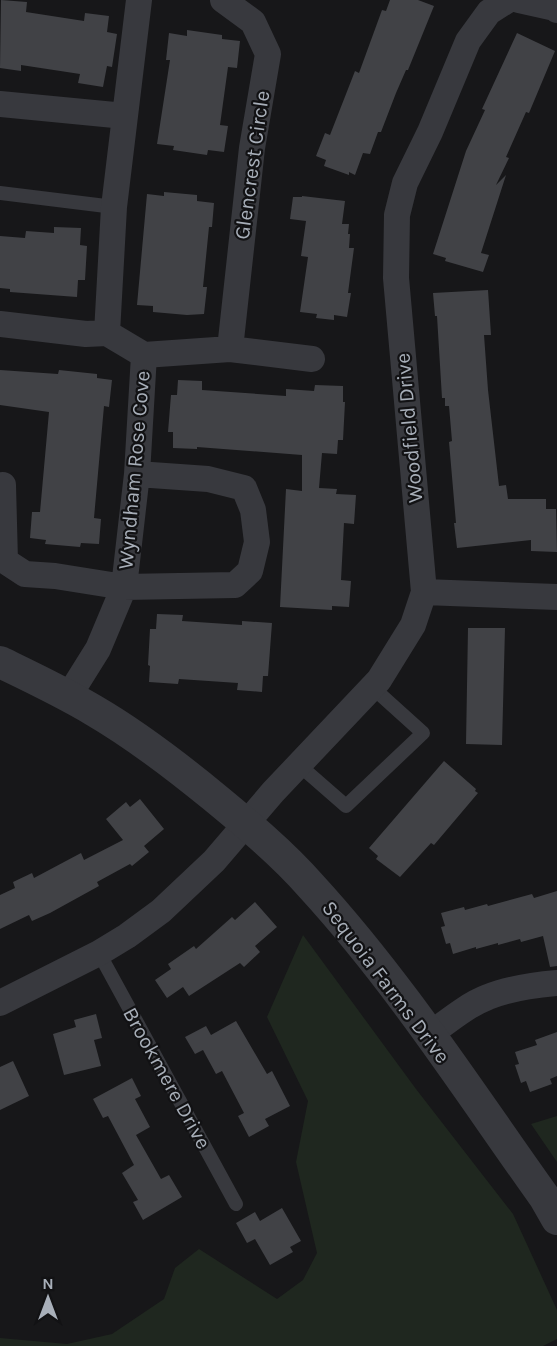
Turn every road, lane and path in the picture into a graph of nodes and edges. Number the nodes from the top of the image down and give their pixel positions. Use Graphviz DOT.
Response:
graph roads {
  1 [pos="139,0"];
  2 [pos="223,0"];
  3 [pos="508,0"];
  4 [pos="519,0"];
  5 [pos="557,10"];
  6 [pos="0,104"];
  7 [pos="125,116"];
  8 [pos="0,193"];
  9 [pos="114,207"];
  10 [pos="0,324"];
  11 [pos="107,333"];
  12 [pos="230,349"];
  13 [pos="144,356"];
  14 [pos="312,360"];
  15 [pos="137,474"];
  16 [pos="3,485"];
  17 [pos="124,587"];
  18 [pos="424,592"];
  19 [pos="557,597"];
  20 [pos="0,662"];
  21 [pos="372,687"];
  22 [pos="68,697"];
  23 [pos="299,765"];
  24 [pos="247,824"];
  25 [pos="99,953"];
  26 [pos="557,983"];
  27 [pos="0,1003"];
  28 [pos="429,1035"];
  29 [pos="236,1204"];
  30 [pos="557,1219"];
  1 -- 7 [label="street"];
  2 -- 12 [label="street, Glencrest Circle"];
  3 -- 18 [label="street, Woodfield Drive"];
  4 -- 5 [label="street"];
  6 -- 7 [label="street"];
  7 -- 9 [label="street"];
  8 -- 9 [label="lane"];
  9 -- 11 [label="street"];
  10 -- 11 [label="street"];
  11 -- 13 [label="street, Wyndham Rose Cove"];
  12 -- 13 [label="street"];
  12 -- 14 [label="street"];
  13 -- 15 [label="street, Wyndham Rose Cove"];
  15 -- 17 [label="street, Wyndham Rose Cove"];
  15 -- 17 [label="street"];
  16 -- 17 [label="street"];
  17 -- 22 [label="street, Wyndham Rose Cove"];
  18 -- 19 [label="street"];
  18 -- 21 [label="street, Woodfield Drive"];
  20 -- 22 [label="street, Sequoia Farms Drive"];
  21 -- 23 [label="street, Woodfield Drive"];
  21 -- 23 [label="lane"];
  22 -- 24 [label="street, Sequoia Farms Drive"];
  23 -- 24 [label="street, Woodfield Drive"];
  24 -- 25 [label="street"];
  24 -- 28 [label="street, Sequoia Farms Drive"];
  25 -- 27 [label="street"];
  25 -- 29 [label="lane, Brookmere Drive"];
  26 -- 28 [label="street"];
  28 -- 30 [label="street, Sequoia Farms Drive"];
}
